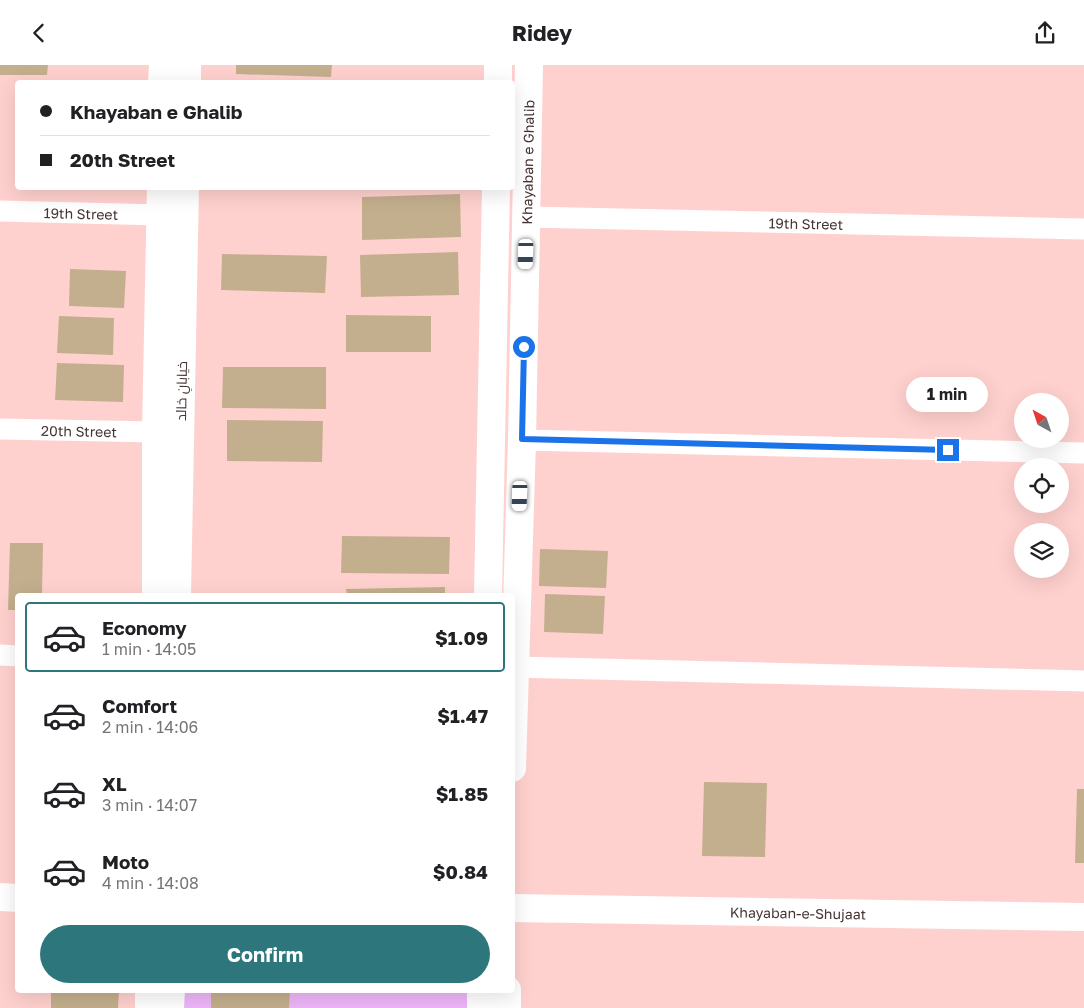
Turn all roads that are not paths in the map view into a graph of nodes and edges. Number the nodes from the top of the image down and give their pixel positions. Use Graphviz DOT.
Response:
graph roads {
  1 [pos="162,65"];
  2 [pos="187,65"];
  3 [pos="498,65"];
  4 [pos="529,65"];
  5 [pos="162,80"];
  6 [pos="187,80"];
  7 [pos="498,80"];
  8 [pos="162,190"];
  9 [pos="185,190"];
  10 [pos="496,190"];
  11 [pos="0,211"];
  12 [pos="161,215"];
  13 [pos="527,217"];
  14 [pos="1084,229"];
  15 [pos="0,429"];
  16 [pos="156,432"];
  17 [pos="522,439"];
  18 [pos="1084,453"];
  19 [pos="156,593"];
  20 [pos="178,593"];
  21 [pos="488,593"];
  22 [pos="0,655"];
  23 [pos="15,656"];
  24 [pos="515,667"];
  25 [pos="1084,681"];
  26 [pos="0,897"];
  27 [pos="15,898"];
  28 [pos="515,908"];
  29 [pos="1084,917"];
  30 [pos="149,993"];
  31 [pos="170,993"];
  32 [pos="481,993"];
  33 [pos="507,993"];
  34 [pos="149,1008"];
  35 [pos="170,1008"];
  36 [pos="481,1008"];
  37 [pos="507,1008"];
  1 -- 5 [label="street"];
  2 -- 6 [label="street"];
  3 -- 7 [label="street"];
  4 -- 13 [label="street, Khayaban e Ghalib"];
  8 -- 12 [label="street, خیابانِ خالد"];
  9 -- 20 [label="street, خیابانِ خالد"];
  10 -- 21 [label="street"];
  11 -- 12 [label="street, 19th Street"];
  12 -- 16 [label="street, خیابانِ خالد"];
  13 -- 14 [label="street, 19th Street"];
  13 -- 17 [label="street, Khayaban e Ghalib"];
  15 -- 16 [label="street, 20th Street"];
  16 -- 19 [label="street, خیابانِ خالد"];
  17 -- 18 [label="street"];
  17 -- 24 [label="street, Khayaban e Ghalib"];
  22 -- 23 [label="street"];
  24 -- 25 [label="street"];
  26 -- 27 [label="street"];
  28 -- 29 [label="street, Khayaban-e-Shujaat"];
  30 -- 34 [label="street"];
  31 -- 35 [label="street"];
  32 -- 36 [label="street"];
  33 -- 37 [label="street"];
}
